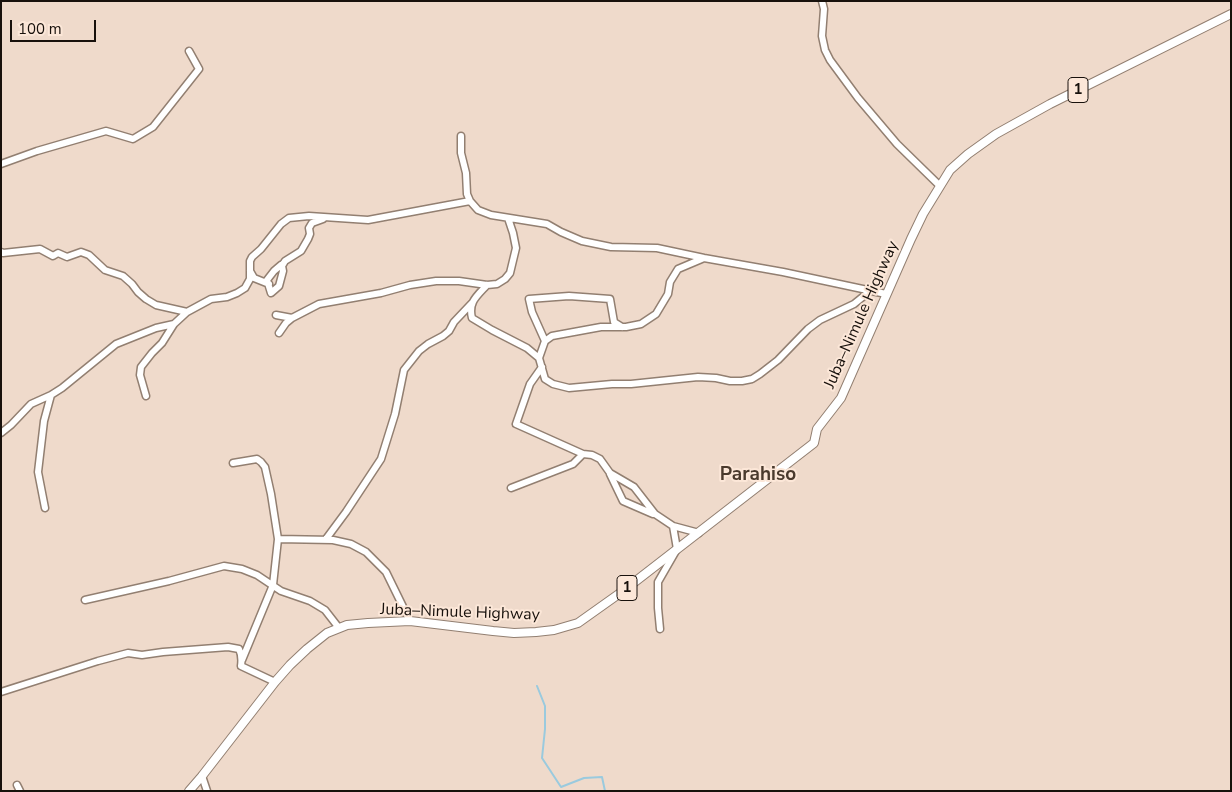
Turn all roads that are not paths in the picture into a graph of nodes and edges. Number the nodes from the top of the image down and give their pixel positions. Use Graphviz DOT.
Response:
graph roads {
  1 [pos="822,1"];
  2 [pos="1231,14"];
  3 [pos="189,51"];
  4 [pos="461,136"];
  5 [pos="1,164"];
  6 [pos="940,186"];
  7 [pos="470,201"];
  8 [pos="326,217"];
  9 [pos="508,218"];
  10 [pos="1,252"];
  11 [pos="704,258"];
  12 [pos="282,266"];
  13 [pos="250,271"];
  14 [pos="269,284"];
  15 [pos="487,285"];
  16 [pos="870,291"];
  17 [pos="886,294"];
  18 [pos="472,303"];
  19 [pos="187,312"];
  20 [pos="276,315"];
  21 [pos="292,318"];
  22 [pos="174,324"];
  23 [pos="622,327"];
  24 [pos="279,333"];
  25 [pos="544,341"];
  26 [pos="539,358"];
  27 [pos="542,367"];
  28 [pos="51,395"];
  29 [pos="146,396"];
  30 [pos="1,433"];
  31 [pos="583,454"];
  32 [pos="233,463"];
  33 [pos="610,473"];
  34 [pos="510,488"];
  35 [pos="45,508"];
  36 [pos="654,514"];
  37 [pos="673,526"];
  38 [pos="699,533"];
  39 [pos="278,539"];
  40 [pos="326,539"];
  41 [pos="677,549"];
  42 [pos="272,584"];
  43 [pos="85,600"];
  44 [pos="410,621"];
  45 [pos="339,628"];
  46 [pos="660,629"];
  47 [pos="242,660"];
  48 [pos="275,682"];
  49 [pos="1,692"];
  50 [pos="202,776"];
  51 [pos="189,791"];
  52 [pos="207,791"];
  1 -- 6 [label="street"];
  2 -- 6 [label="main road, 1"];
  3 -- 5 [label="street"];
  4 -- 7 [label="street"];
  6 -- 17 [label="main road, Juba–Nimule Highway / 1"];
  7 -- 8 [label="street"];
  7 -- 9 [label="street"];
  8 -- 12 [label="street"];
  8 -- 13 [label="street"];
  9 -- 11 [label="street"];
  9 -- 15 [label="street"];
  10 -- 19 [label="street"];
  11 -- 16 [label="street"];
  11 -- 23 [label="street"];
  12 -- 14 [label="street"];
  12 -- 14 [label="street"];
  13 -- 14 [label="street"];
  13 -- 19 [label="street"];
  15 -- 18 [label="street"];
  15 -- 21 [label="street"];
  16 -- 17 [label="street"];
  16 -- 27 [label="street"];
  17 -- 38 [label="main road, Juba–Nimule Highway / 1"];
  18 -- 26 [label="street"];
  18 -- 40 [label="street"];
  19 -- 22 [label="street"];
  20 -- 21 [label="street"];
  21 -- 24 [label="street"];
  22 -- 28 [label="street"];
  22 -- 29 [label="street"];
  23 -- 25 [label="street"];
  23 -- 25 [label="street"];
  25 -- 26 [label="street"];
  26 -- 27 [label="street"];
  27 -- 31 [label="street"];
  28 -- 30 [label="street"];
  28 -- 35 [label="street"];
  31 -- 33 [label="street"];
  31 -- 34 [label="street"];
  32 -- 39 [label="street"];
  33 -- 36 [label="street"];
  33 -- 36 [label="street"];
  36 -- 37 [label="street"];
  37 -- 38 [label="street"];
  37 -- 41 [label="street"];
  38 -- 41 [label="main road, Juba–Nimule Highway / 1"];
  39 -- 40 [label="street"];
  39 -- 42 [label="street"];
  40 -- 44 [label="street"];
  41 -- 44 [label="main road, Juba–Nimule Highway / 1"];
  41 -- 46 [label="street"];
  42 -- 43 [label="street"];
  42 -- 45 [label="street"];
  42 -- 47 [label="street"];
  44 -- 45 [label="main road, Juba–Nimule Highway / 1"];
  45 -- 48 [label="main road, Juba–Nimule Highway / 1"];
  47 -- 48 [label="street"];
  47 -- 49 [label="street"];
  48 -- 50 [label="main road, Juba–Nimule Highway / 1"];
  50 -- 51 [label="main road, Juba–Nimule Highway / 1"];
  50 -- 52 [label="street"];
}
